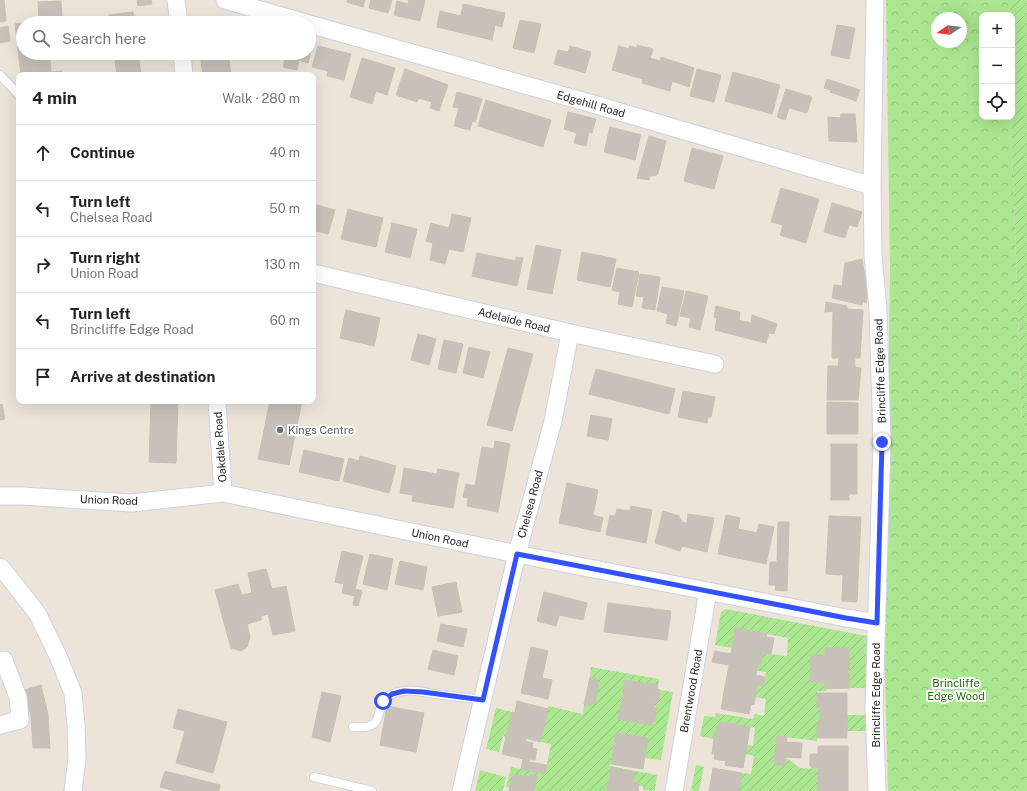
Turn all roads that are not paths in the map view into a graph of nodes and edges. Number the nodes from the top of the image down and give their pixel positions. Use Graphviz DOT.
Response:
graph roads {
  1 [pos="176,0"];
  2 [pos="225,0"];
  3 [pos="875,0"];
  4 [pos="178,16"];
  5 [pos="283,16"];
  6 [pos="316,25"];
  7 [pos="183,60"];
  8 [pos="184,72"];
  9 [pos="0,75"];
  10 [pos="16,92"];
  11 [pos="872,186"];
  12 [pos="316,273"];
  13 [pos="570,333"];
  14 [pos="715,364"];
  15 [pos="216,404"];
  16 [pos="222,493"];
  17 [pos="0,496"];
  18 [pos="517,554"];
  19 [pos="0,567"];
  20 [pos="708,591"];
  21 [pos="877,623"];
  22 [pos="4,660"];
  23 [pos="483,700"];
  24 [pos="0,725"];
  25 [pos="353,727"];
  26 [pos="314,778"];
  27 [pos="73,791"];
  28 [pos="372,791"];
  29 [pos="461,791"];
  30 [pos="674,791"];
  31 [pos="876,791"];
  1 -- 4 [label="street"];
  2 -- 5 [label="street, Edgehill Road"];
  3 -- 11 [label="street, Brincliffe Edge Road"];
  6 -- 11 [label="street, Edgehill Road"];
  7 -- 8 [label="street"];
  9 -- 10 [label="lane"];
  11 -- 21 [label="street, Brincliffe Edge Road"];
  12 -- 13 [label="street, Adelaide Road"];
  13 -- 14 [label="street, Adelaide Road"];
  13 -- 18 [label="street, Chelsea Road"];
  15 -- 16 [label="street, Oakdale Road"];
  16 -- 17 [label="street, Union Road"];
  16 -- 18 [label="street, Union Road"];
  18 -- 20 [label="street, Union Road"];
  18 -- 23 [label="street, Chelsea Road"];
  19 -- 27 [label="street"];
  20 -- 21 [label="street, Union Road"];
  20 -- 30 [label="street, Brentwood Road"];
  21 -- 31 [label="street, Brincliffe Edge Road"];
  22 -- 24 [label="street"];
  23 -- 25 [label="lane"];
  23 -- 29 [label="street, Chelsea Road"];
  26 -- 28 [label="lane"];
}
